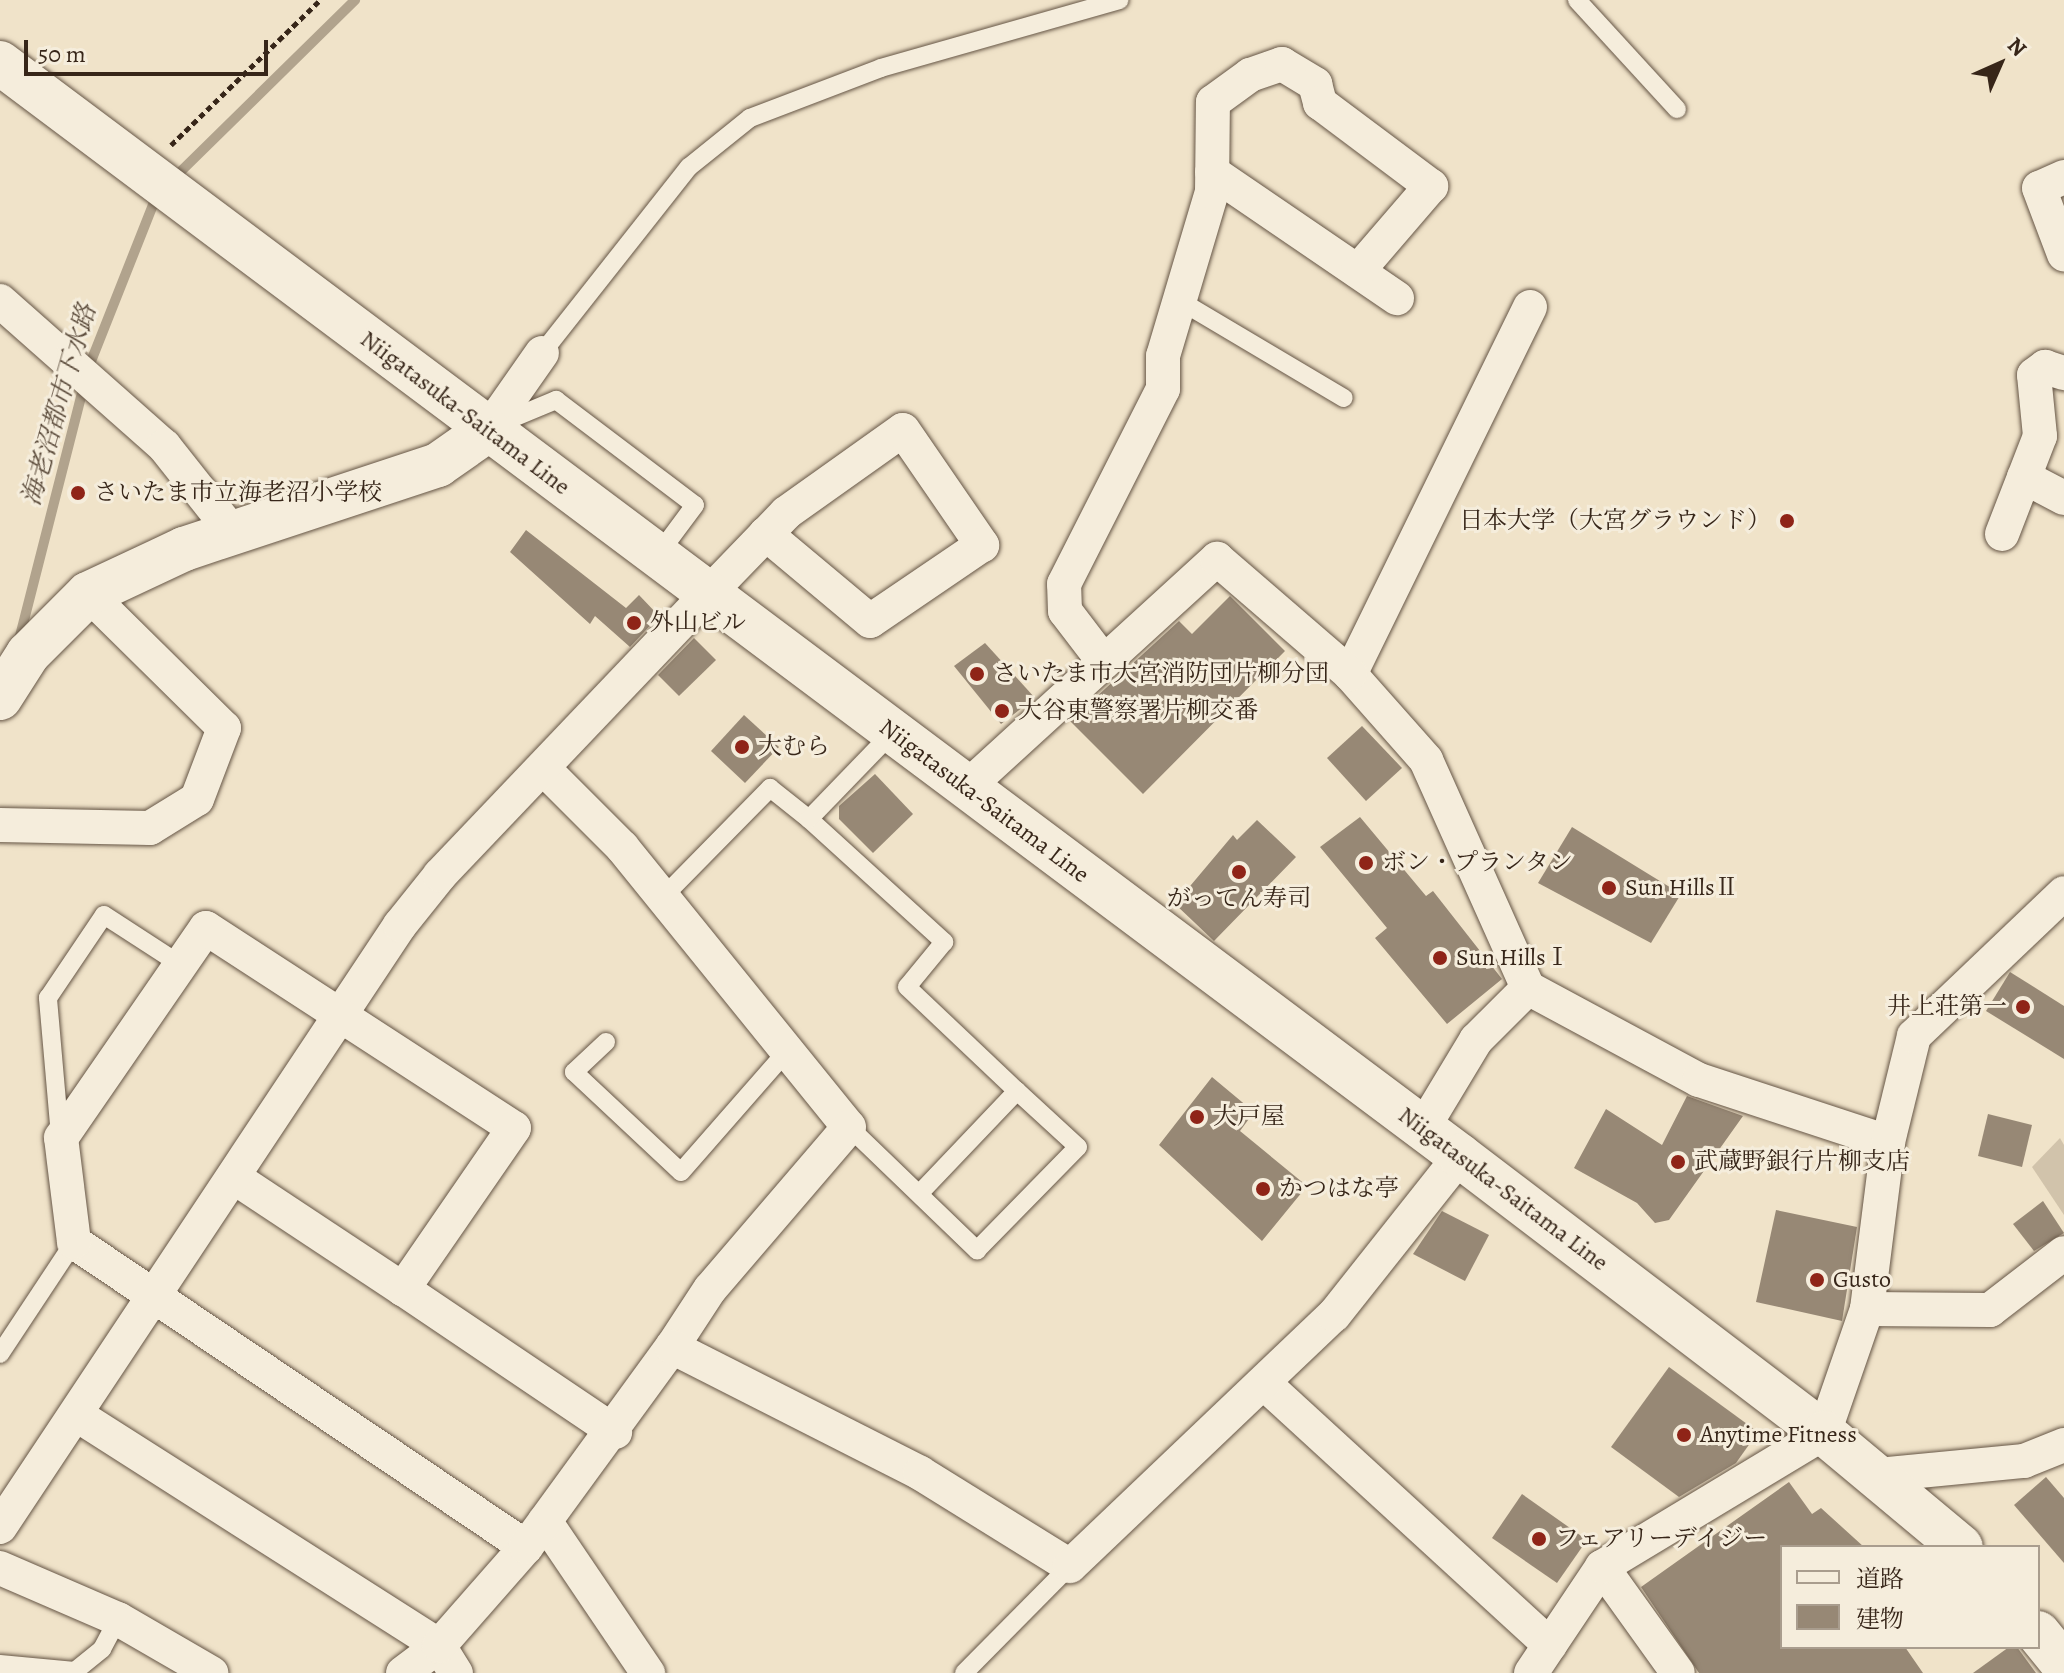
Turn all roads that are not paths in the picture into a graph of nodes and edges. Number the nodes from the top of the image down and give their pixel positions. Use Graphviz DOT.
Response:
graph roads {
  1 [pos="1120,0"];
  2 [pos="1577,0"];
  3 [pos="0,63"];
  4 [pos="1677,109"];
  5 [pos="1212,172"];
  6 [pos="2064,177"];
  7 [pos="2064,254"];
  8 [pos="1358,271"];
  9 [pos="1397,298"];
  10 [pos="0,301"];
  11 [pos="1182,302"];
  12 [pos="1530,307"];
  13 [pos="542,353"];
  14 [pos="2064,373"];
  15 [pos="1344,398"];
  16 [pos="488,430"];
  17 [pos="2024,477"];
  18 [pos="2064,498"];
  19 [pos="233,533"];
  20 [pos="766,534"];
  21 [pos="2002,534"];
  22 [pos="656,557"];
  23 [pos="88,594"];
  24 [pos="707,595"];
  25 [pos="1104,662"];
  26 [pos="1350,674"];
  27 [pos="0,698"];
  28 [pos="892,733"];
  29 [pos="543,768"];
  30 [pos="966,788"];
  31 [pos="809,819"];
  32 [pos="0,825"];
  33 [pos="2064,893"];
  34 [pos="663,897"];
  35 [pos="181,965"];
  36 [pos="1528,988"];
  37 [pos="345,1013"];
  38 [pos="606,1042"];
  39 [pos="787,1051"];
  40 [pos="1017,1091"];
  41 [pos="849,1127"];
  42 [pos="1423,1128"];
  43 [pos="61,1138"];
  44 [pos="1888,1142"];
  45 [pos="1460,1156"];
  46 [pos="235,1178"];
  47 [pos="919,1194"];
  48 [pos="74,1242"];
  49 [pos="2064,1253"];
  50 [pos="403,1289"];
  51 [pos="157,1300"];
  52 [pos="1867,1309"];
  53 [pos="672,1347"];
  54 [pos="0,1354"];
  55 [pos="1266,1385"];
  56 [pos="77,1415"];
  57 [pos="615,1432"];
  58 [pos="1824,1433"];
  59 [pos="2064,1445"];
  60 [pos="1878,1475"];
  61 [pos="3,1518"];
  62 [pos="536,1534"];
  63 [pos="1959,1545"];
  64 [pos="1070,1566"];
  65 [pos="1602,1567"];
  66 [pos="0,1568"];
  67 [pos="118,1619"];
  68 [pos="2040,1635"];
  69 [pos="1550,1645"];
  70 [pos="448,1659"];
  71 [pos="0,1664"];
  72 [pos="2064,1665"];
  73 [pos="211,1673"];
  74 [pos="403,1673"];
  75 [pos="648,1673"];
  76 [pos="964,1673"];
  77 [pos="1531,1673"];
  78 [pos="1678,1673"];
  1 -- 13 [label="lane"];
  2 -- 4 [label="lane"];
  3 -- 16 [label="main road, Niigatasuka-Saitama Line"];
  5 -- 8 [label="street"];
  5 -- 8 [label="street"];
  5 -- 11 [label="street"];
  6 -- 7 [label="street"];
  8 -- 9 [label="street"];
  10 -- 19 [label="street"];
  11 -- 15 [label="lane"];
  11 -- 25 [label="street"];
  12 -- 26 [label="street"];
  13 -- 16 [label="street"];
  14 -- 17 [label="street"];
  16 -- 19 [label="main road"];
  16 -- 22 [label="main road, Niigatasuka-Saitama Line"];
  16 -- 22 [label="lane"];
  17 -- 18 [label="street"];
  17 -- 21 [label="street"];
  19 -- 23 [label="main road"];
  20 -- 20 [label="street"];
  20 -- 24 [label="street"];
  22 -- 24 [label="main road, Niigatasuka-Saitama Line"];
  23 -- 27 [label="main road"];
  23 -- 32 [label="street"];
  24 -- 28 [label="main road, Niigatasuka-Saitama Line"];
  24 -- 29 [label="street"];
  25 -- 26 [label="street"];
  25 -- 30 [label="street"];
  26 -- 36 [label="street"];
  28 -- 30 [label="main road, Niigatasuka-Saitama Line"];
  28 -- 31 [label="lane"];
  29 -- 34 [label="street"];
  29 -- 37 [label="street"];
  30 -- 42 [label="main road, Niigatasuka-Saitama Line"];
  31 -- 34 [label="lane"];
  31 -- 40 [label="lane"];
  33 -- 44 [label="street"];
  34 -- 39 [label="street"];
  35 -- 37 [label="street"];
  35 -- 43 [label="street"];
  35 -- 43 [label="lane"];
  36 -- 42 [label="street"];
  36 -- 44 [label="street"];
  37 -- 46 [label="street"];
  37 -- 50 [label="street"];
  38 -- 39 [label="lane"];
  39 -- 41 [label="street"];
  40 -- 47 [label="lane"];
  40 -- 47 [label="lane"];
  41 -- 47 [label="lane"];
  41 -- 53 [label="street"];
  42 -- 45 [label="main road, Niigatasuka-Saitama Line"];
  43 -- 48 [label="street"];
  44 -- 52 [label="street"];
  45 -- 55 [label="street"];
  45 -- 58 [label="main road, Niigatasuka-Saitama Line"];
  46 -- 50 [label="street"];
  46 -- 51 [label="street"];
  48 -- 51 [label="street"];
  48 -- 54 [label="lane"];
  49 -- 52 [label="street"];
  50 -- 57 [label="street"];
  51 -- 56 [label="street"];
  51 -- 62 [label="street"];
  52 -- 58 [label="street"];
  53 -- 57 [label="street"];
  53 -- 64 [label="street"];
  55 -- 64 [label="street"];
  55 -- 69 [label="street"];
  56 -- 61 [label="street"];
  56 -- 70 [label="street"];
  57 -- 62 [label="street"];
  58 -- 60 [label="main road, Niigatasuka-Saitama Line"];
  58 -- 65 [label="street"];
  59 -- 60 [label="street"];
  60 -- 63 [label="main road, Niigatasuka-Saitama Line"];
  62 -- 70 [label="street"];
  62 -- 75 [label="street"];
  64 -- 76 [label="lane"];
  65 -- 69 [label="street"];
  65 -- 78 [label="street"];
  66 -- 67 [label="street"];
  67 -- 71 [label="lane"];
  67 -- 73 [label="street"];
  68 -- 72 [label="main road"];
  69 -- 77 [label="street"];
  70 -- 74 [label="street"];
}
